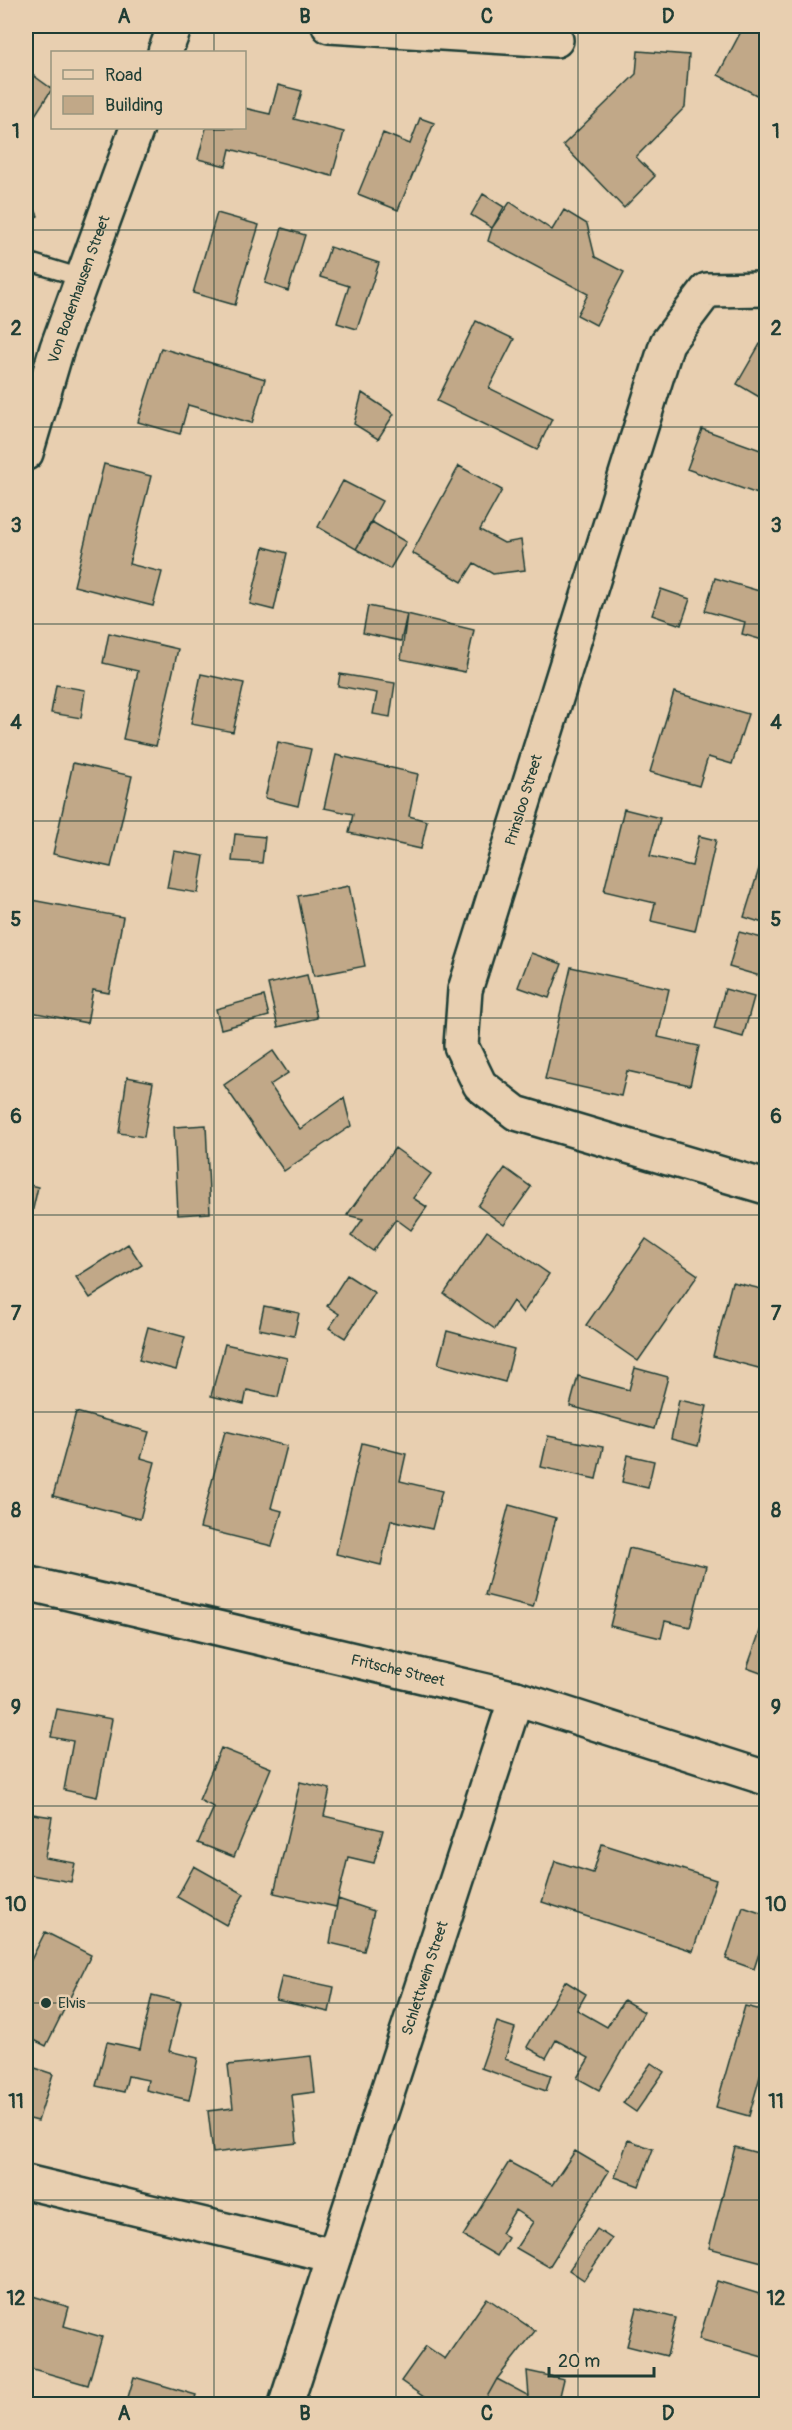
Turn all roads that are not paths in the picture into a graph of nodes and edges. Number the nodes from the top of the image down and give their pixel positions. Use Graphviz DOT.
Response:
graph roads {
  1 [pos="175,26"];
  2 [pos="329,26"];
  3 [pos="556,40"];
  4 [pos="165,51"];
  5 [pos="137,129"];
  6 [pos="26,261"];
  7 [pos="82,278"];
  8 [pos="766,289"];
  9 [pos="26,453"];
  10 [pos="766,1187"];
  11 [pos="26,1583"];
  12 [pos="516,1698"];
  13 [pos="766,1779"];
  14 [pos="26,2182"];
  15 [pos="333,2256"];
  16 [pos="286,2404"];
  1 -- 4 [label="street"];
  2 -- 3 [label="street"];
  5 -- 7 [label="street, Von Bodenhausen Street"];
  6 -- 7 [label="lane"];
  7 -- 9 [label="street, Von Bodenhausen Street"];
  8 -- 10 [label="street, Prinsloo Street"];
  11 -- 12 [label="street, Fritsche Street"];
  12 -- 13 [label="street, Fritsche Street"];
  12 -- 15 [label="street, Schlettwein Street"];
  14 -- 15 [label="street"];
  15 -- 16 [label="street, Schlettwein Street"];
}
